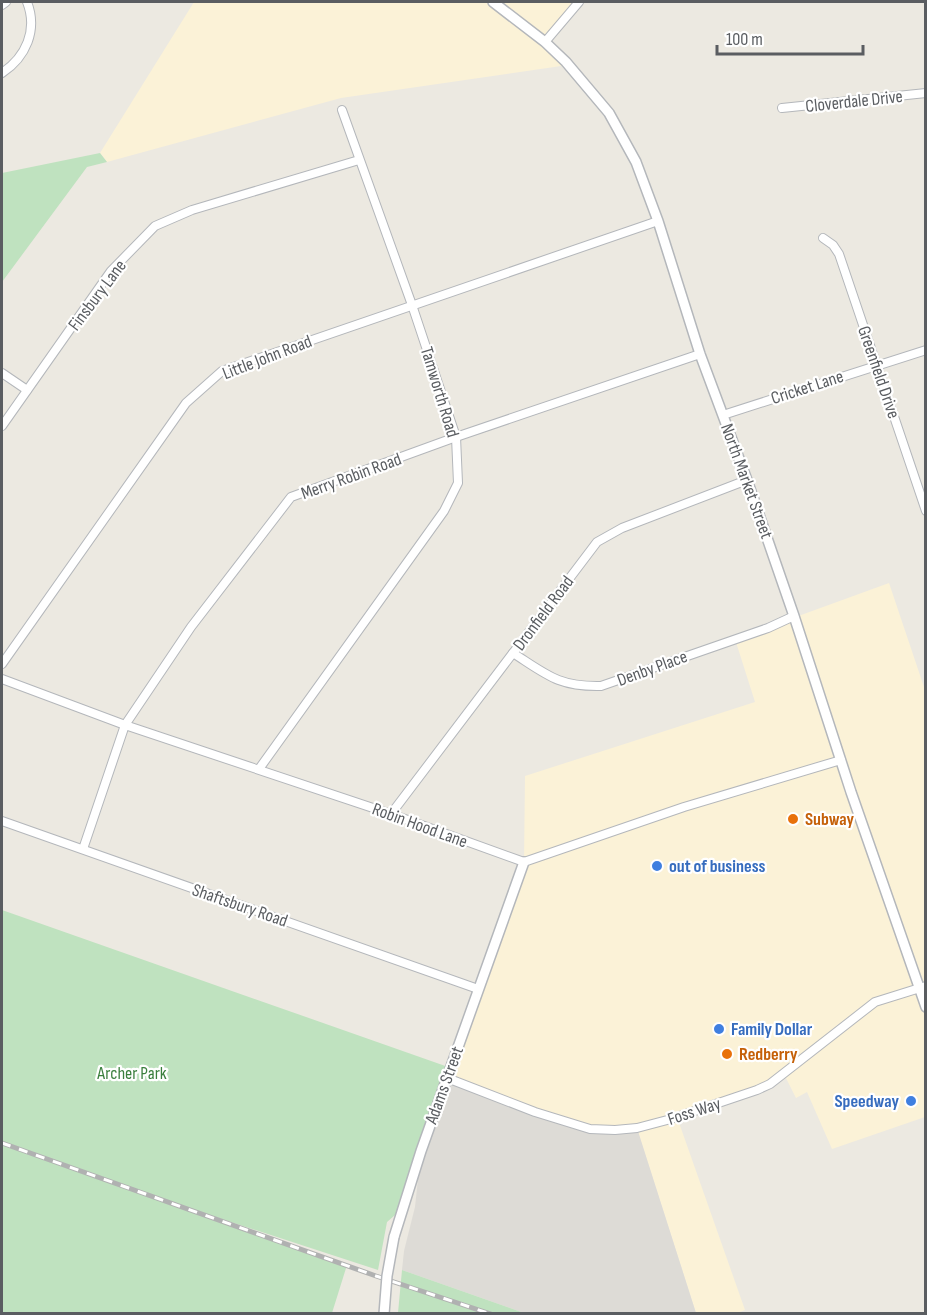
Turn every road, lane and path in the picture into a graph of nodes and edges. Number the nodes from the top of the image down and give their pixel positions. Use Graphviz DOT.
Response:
graph roads {
  1 [pos="6,2"];
  2 [pos="27,2"];
  3 [pos="493,2"];
  4 [pos="579,2"];
  5 [pos="2,5"];
  6 [pos="545,42"];
  7 [pos="2,73"];
  8 [pos="926,93"];
  9 [pos="782,108"];
  10 [pos="342,110"];
  11 [pos="359,160"];
  12 [pos="658,221"];
  13 [pos="824,238"];
  14 [pos="412,305"];
  15 [pos="926,350"];
  16 [pos="700,354"];
  17 [pos="876,365"];
  18 [pos="2,373"];
  19 [pos="27,390"];
  20 [pos="723,415"];
  21 [pos="2,426"];
  22 [pos="456,437"];
  23 [pos="747,480"];
  24 [pos="926,511"];
  25 [pos="794,616"];
  26 [pos="513,653"];
  27 [pos="2,663"];
  28 [pos="2,679"];
  29 [pos="125,725"];
  30 [pos="841,760"];
  31 [pos="259,769"];
  32 [pos="391,814"];
  33 [pos="2,820"];
  34 [pos="83,849"];
  35 [pos="524,862"];
  36 [pos="922,987"];
  37 [pos="478,989"];
  38 [pos="926,1007"];
  39 [pos="447,1078"];
  40 [pos="384,1314"];
  1 -- 5 [label="street"];
  2 -- 7 [label="street"];
  3 -- 6 [label="street, North Market Street"];
  4 -- 6 [label="street"];
  6 -- 12 [label="street, North Market Street"];
  8 -- 9 [label="street, Cloverdale Drive"];
  10 -- 11 [label="street, Tamworth Road"];
  11 -- 14 [label="street, Tamworth Road"];
  11 -- 19 [label="street, Finsbury Lane"];
  12 -- 14 [label="street, Little John Road"];
  12 -- 16 [label="street, North Market Street"];
  13 -- 17 [label="street, Greenfield Drive"];
  14 -- 22 [label="street, Tamworth Road"];
  14 -- 27 [label="street, Little John Road"];
  15 -- 17 [label="street, Cricket Lane"];
  16 -- 20 [label="street, North Market Street"];
  16 -- 22 [label="street, Merry Robin Road"];
  17 -- 20 [label="street, Cricket Lane"];
  17 -- 24 [label="street, Greenfield Drive"];
  18 -- 19 [label="street"];
  19 -- 21 [label="street, Finsbury Lane"];
  20 -- 23 [label="street, North Market Street"];
  22 -- 29 [label="street, Merry Robin Road"];
  22 -- 31 [label="street, Tamworth Road"];
  23 -- 25 [label="street, North Market Street"];
  23 -- 26 [label="street, Dronfield Road"];
  25 -- 26 [label="street, Denby Place"];
  25 -- 30 [label="street, North Market Street"];
  26 -- 32 [label="street, Dronfield Road"];
  28 -- 29 [label="street, Robin Hood Lane"];
  29 -- 31 [label="street, Robin Hood Lane"];
  29 -- 34 [label="street, Merry Robin Road"];
  30 -- 35 [label="street"];
  30 -- 36 [label="street, North Market Street"];
  31 -- 32 [label="street, Robin Hood Lane"];
  32 -- 35 [label="street, Robin Hood Lane"];
  33 -- 34 [label="street, Shaftsbury Road"];
  34 -- 37 [label="street, Shaftsbury Road"];
  35 -- 37 [label="street, Adams Street"];
  36 -- 38 [label="street, North Market Street"];
  36 -- 39 [label="street, Foss Way"];
  37 -- 39 [label="street, Adams Street"];
  39 -- 40 [label="street, Adams Street, bridge"];
}
